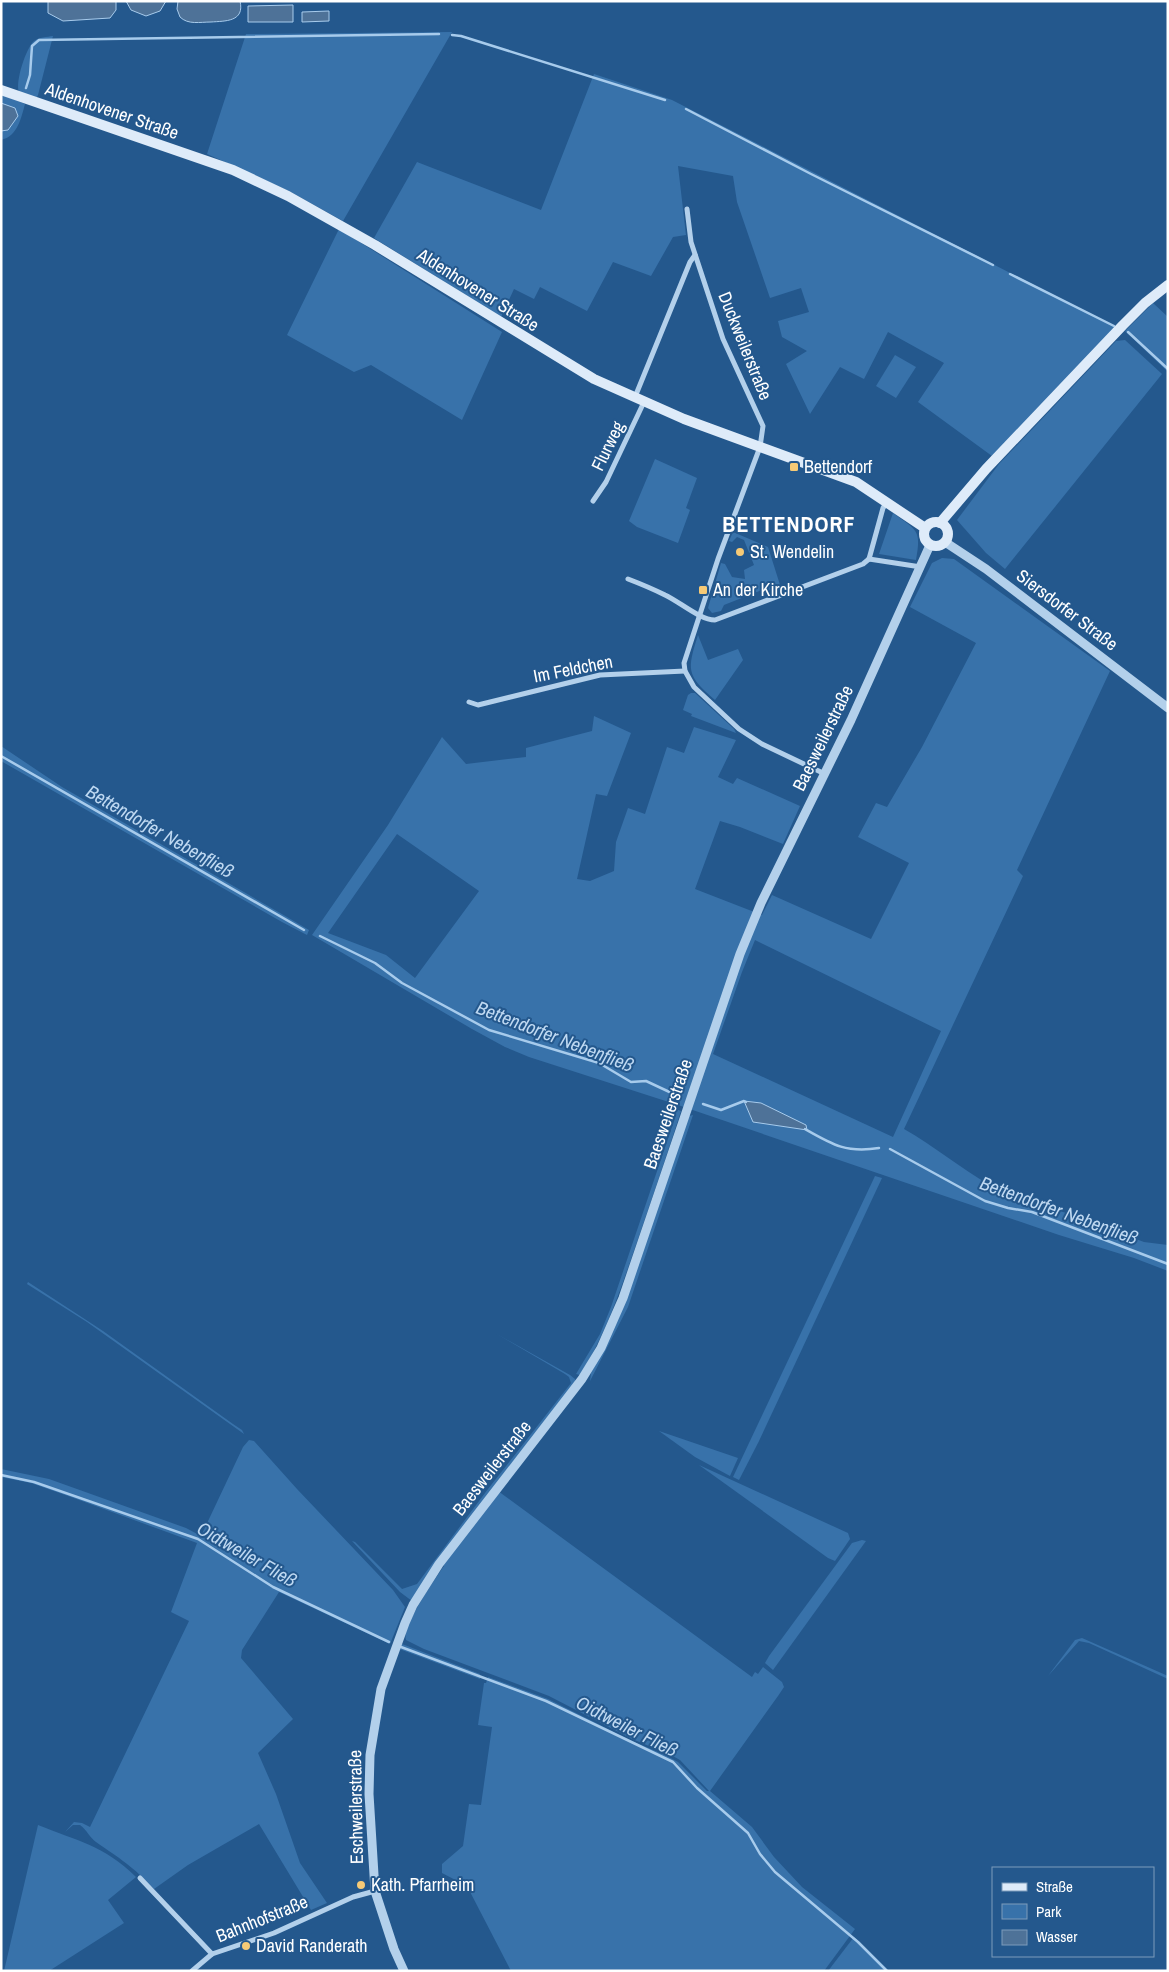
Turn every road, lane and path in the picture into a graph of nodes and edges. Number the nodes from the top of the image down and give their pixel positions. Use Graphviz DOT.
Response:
graph roads {
  1 [pos="4,91"];
  2 [pos="687,209"];
  3 [pos="695,255"];
  4 [pos="1168,285"];
  5 [pos="639,400"];
  6 [pos="760,447"];
  7 [pos="593,501"];
  8 [pos="887,501"];
  9 [pos="940,523"];
  10 [pos="925,528"];
  11 [pos="945,542"];
  12 [pos="930,545"];
  13 [pos="869,559"];
  14 [pos="921,567"];
  15 [pos="628,579"];
  16 [pos="699,616"];
  17 [pos="685,670"];
  18 [pos="469,702"];
  19 [pos="1168,708"];
  20 [pos="825,774"];
  21 [pos="398,1641"];
  22 [pos="140,1878"];
  23 [pos="375,1891"];
  24 [pos="212,1954"];
  25 [pos="192,1971"];
  26 [pos="404,1971"];
  1 -- 5 [label="main road, Aldenhovener Straße"];
  2 -- 3 [label="street, Duckweilerstraße"];
  3 -- 5 [label="street"];
  3 -- 6 [label="street, Duckweilerstraße"];
  4 -- 9 [label="main road"];
  5 -- 6 [label="main road, Aldenhovener Straße"];
  5 -- 7 [label="street, Flurweg"];
  6 -- 8 [label="main road, Aldenhovener Straße"];
  6 -- 16 [label="street"];
  8 -- 10 [label="main road, Aldenhovener Straße"];
  8 -- 13 [label="street"];
  9 -- 10 [label="main road"];
  9 -- 11 [label="main road"];
  10 -- 12 [label="main road"];
  11 -- 12 [label="main road"];
  11 -- 19 [label="street, Siersdorfer Straße"];
  12 -- 14 [label="street, Baesweilerstraße"];
  13 -- 14 [label="street"];
  13 -- 16 [label="street"];
  14 -- 20 [label="street, Baesweilerstraße"];
  15 -- 16 [label="street"];
  16 -- 17 [label="street"];
  17 -- 18 [label="street, Im Feldchen"];
  17 -- 20 [label="street"];
  20 -- 21 [label="street, Baesweilerstraße"];
  21 -- 23 [label="street, Eschweilerstraße"];
  22 -- 24 [label="street"];
  23 -- 24 [label="street, Bahnhofstraße"];
  23 -- 26 [label="street, Eschweilerstraße"];
  24 -- 25 [label="street, Bahnhofstraße"];
}
